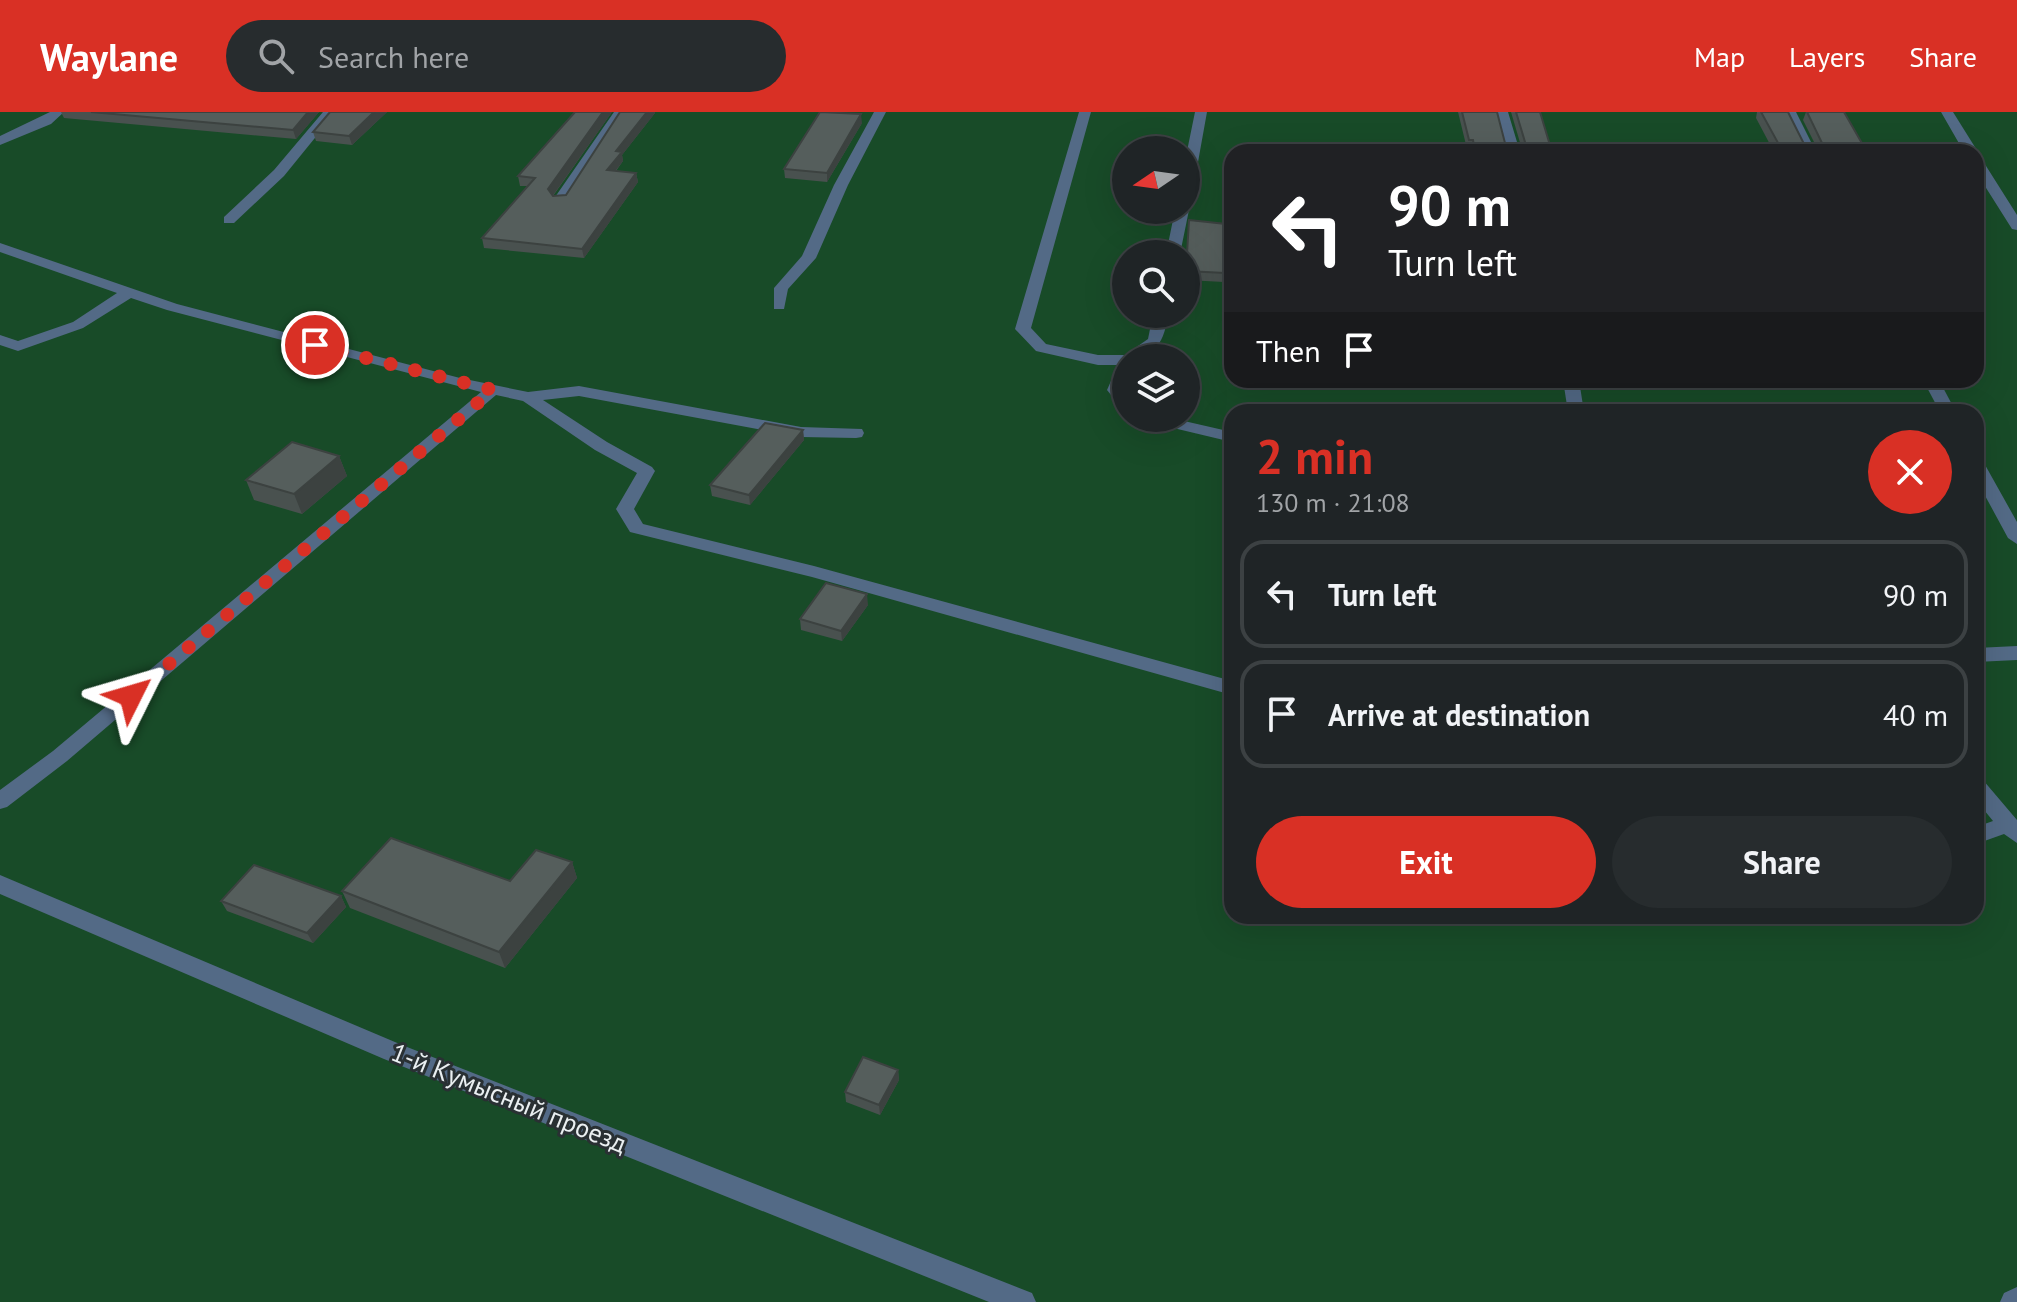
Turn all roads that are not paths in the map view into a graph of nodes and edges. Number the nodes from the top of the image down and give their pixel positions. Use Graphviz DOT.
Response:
graph roads {
  1 [pos="58,112"];
  2 [pos="330,112"];
  3 [pos="620,112"];
  4 [pos="880,112"];
  5 [pos="1085,112"];
  6 [pos="1201,112"];
  7 [pos="1502,112"];
  8 [pos="1790,112"];
  9 [pos="1947,112"];
  10 [pos="1196,136"];
  11 [pos="0,141"];
  12 [pos="1511,144"];
  13 [pos="1805,144"];
  14 [pos="1966,144"];
  15 [pos="1984,174"];
  16 [pos="560,200"];
  17 [pos="229,220"];
  18 [pos="2017,226"];
  19 [pos="0,247"];
  20 [pos="129,292"];
  21 [pos="779,306"];
  22 [pos="0,340"];
  23 [pos="1112,360"];
  24 [pos="493,390"];
  25 [pos="528,397"];
  26 [pos="1200,430"];
  27 [pos="856,433"];
  28 [pos="1224,435"];
  29 [pos="1984,478"];
  30 [pos="2017,538"];
  31 [pos="2017,653"];
  32 [pos="1984,655"];
  33 [pos="1224,686"];
  34 [pos="1984,795"];
  35 [pos="0,801"];
  36 [pos="2013,829"];
  37 [pos="1984,834"];
  38 [pos="0,884"];
  39 [pos="1022,1302"];
  1 -- 11 [label="street"];
  2 -- 17 [label="street"];
  3 -- 16 [label="street"];
  4 -- 21 [label="street"];
  5 -- 23 [label="street"];
  6 -- 10 [label="street"];
  7 -- 12 [label="street"];
  8 -- 13 [label="street"];
  9 -- 14 [label="street"];
  15 -- 18 [label="street"];
  19 -- 20 [label="street"];
  20 -- 22 [label="street"];
  20 -- 24 [label="street"];
  24 -- 25 [label="street"];
  24 -- 35 [label="street"];
  25 -- 27 [label="street"];
  25 -- 33 [label="street"];
  26 -- 28 [label="street"];
  29 -- 30 [label="street"];
  31 -- 32 [label="street"];
  34 -- 36 [label="street"];
  36 -- 37 [label="street"];
  38 -- 39 [label="street, 1-й Кумысный проезд"];
}
